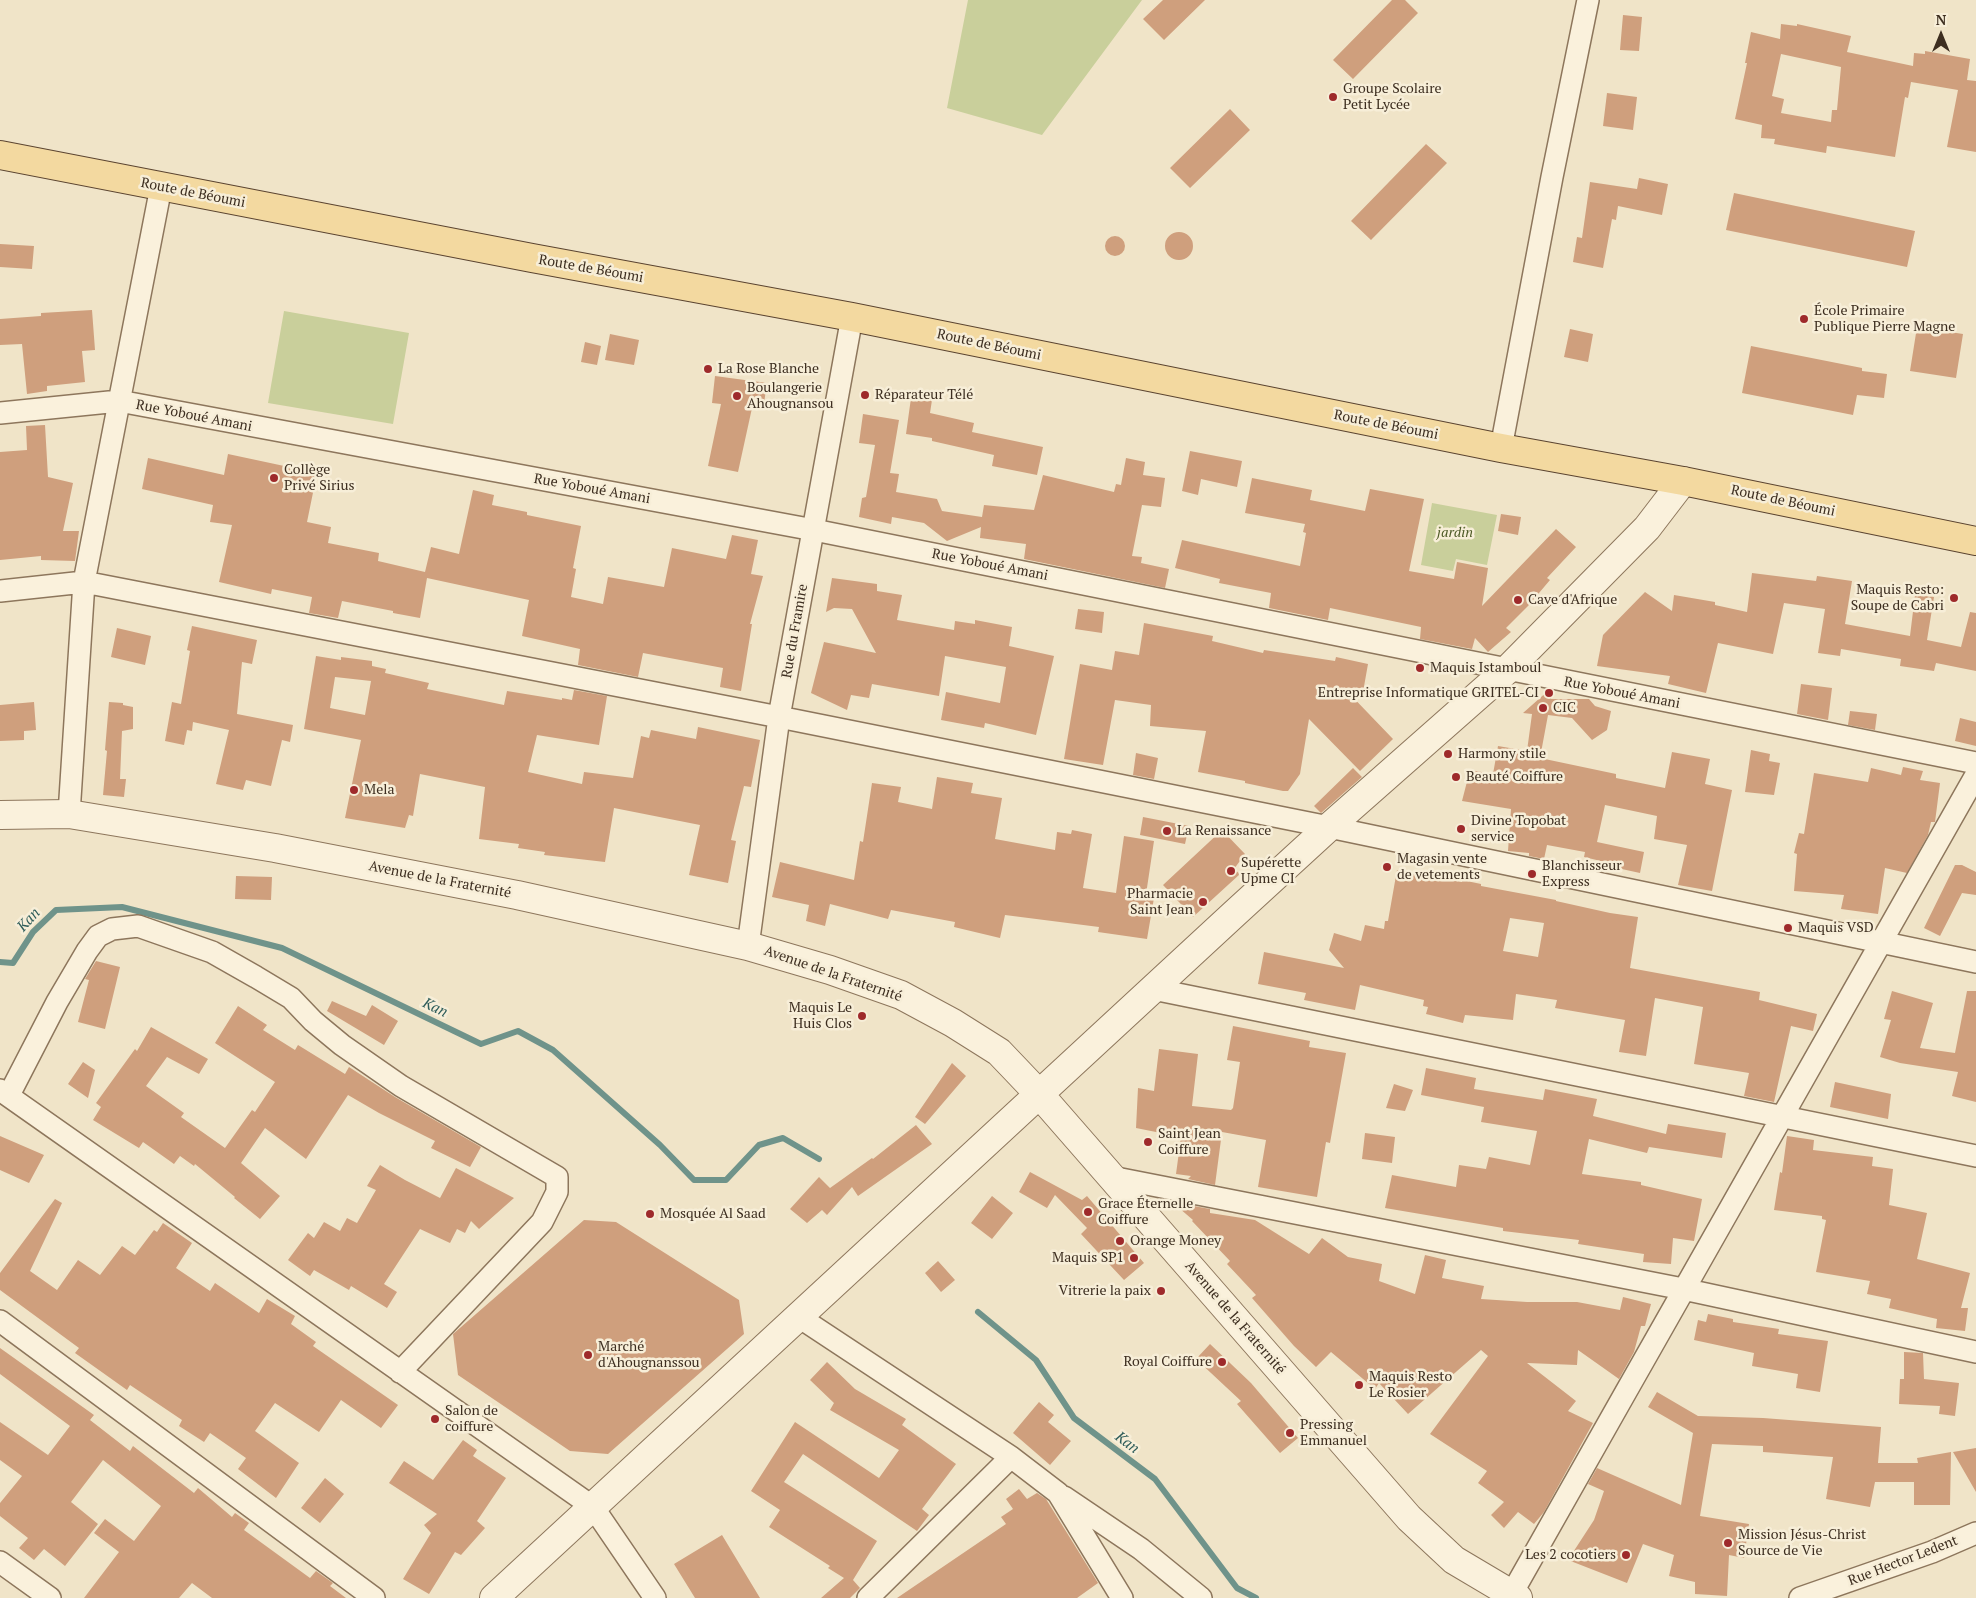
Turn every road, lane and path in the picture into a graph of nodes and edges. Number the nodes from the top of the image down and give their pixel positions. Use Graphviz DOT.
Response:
graph roads {
  1 [pos="1588,0"];
  2 [pos="0,154"];
  3 [pos="161,187"];
  4 [pos="852,317"];
  5 [pos="119,401"];
  6 [pos="0,413"];
  7 [pos="1501,448"];
  8 [pos="1684,481"];
  9 [pos="814,530"];
  10 [pos="1976,541"];
  11 [pos="84,582"];
  12 [pos="0,591"];
  13 [pos="1507,670"];
  14 [pos="780,717"];
  15 [pos="1976,763"];
  16 [pos="1976,774"];
  17 [pos="0,814"];
  18 [pos="69,814"];
  19 [pos="1329,827"];
  20 [pos="1883,942"];
  21 [pos="748,946"];
  22 [pos="1976,962"];
  23 [pos="1153,989"];
  24 [pos="4,1093"];
  25 [pos="1040,1095"];
  26 [pos="1782,1117"];
  27 [pos="1976,1156"];
  28 [pos="1111,1177"];
  29 [pos="1684,1289"];
  30 [pos="798,1317"];
  31 [pos="0,1321"];
  32 [pos="1976,1352"];
  33 [pos="400,1372"];
  34 [pos="1011,1457"];
  35 [pos="1058,1493"];
  36 [pos="593,1507"];
  37 [pos="1976,1533"];
  38 [pos="0,1562"];
  39 [pos="878,1595"];
  40 [pos="1514,1597"];
  41 [pos="50,1598"];
  42 [pos="374,1598"];
  43 [pos="494,1598"];
  44 [pos="655,1598"];
  45 [pos="1122,1598"];
  46 [pos="1201,1598"];
  47 [pos="1800,1598"];
  1 -- 7 [label="street"];
  2 -- 3 [label="main road, Route de Béoumi"];
  3 -- 4 [label="main road, Route de Béoumi"];
  3 -- 5 [label="street"];
  4 -- 7 [label="main road, Route de Béoumi"];
  4 -- 9 [label="street, Rue du Framire"];
  5 -- 6 [label="street, Rue Yoboué Amani"];
  5 -- 9 [label="street, Rue Yoboué Amani"];
  5 -- 11 [label="street"];
  7 -- 8 [label="main road, Route de Béoumi"];
  8 -- 10 [label="main road, Route de Béoumi"];
  8 -- 13 [label="street"];
  9 -- 13 [label="street, Rue Yoboué Amani"];
  9 -- 14 [label="street, Rue du Framire"];
  11 -- 12 [label="street"];
  11 -- 14 [label="street"];
  11 -- 18 [label="street"];
  13 -- 15 [label="street, Rue Yoboué Amani"];
  13 -- 19 [label="street"];
  14 -- 19 [label="street"];
  14 -- 21 [label="street, Rue du Framire"];
  16 -- 20 [label="street"];
  17 -- 18 [label="street, Avenue de la Fraternité"];
  18 -- 21 [label="street, Avenue de la Fraternité"];
  19 -- 20 [label="street"];
  19 -- 23 [label="street"];
  20 -- 22 [label="street"];
  20 -- 26 [label="street"];
  21 -- 25 [label="street, Avenue de la Fraternité"];
  23 -- 25 [label="street"];
  23 -- 26 [label="street"];
  24 -- 33 [label="street"];
  24 -- 33 [label="street"];
  25 -- 28 [label="street, Avenue de la Fraternité"];
  25 -- 30 [label="street"];
  26 -- 27 [label="street"];
  26 -- 29 [label="street"];
  28 -- 29 [label="street"];
  28 -- 40 [label="street, Avenue de la Fraternité"];
  29 -- 32 [label="street"];
  29 -- 40 [label="street"];
  30 -- 34 [label="street"];
  30 -- 36 [label="street"];
  31 -- 42 [label="street"];
  33 -- 36 [label="street"];
  34 -- 35 [label="street"];
  34 -- 39 [label="street"];
  35 -- 45 [label="street"];
  35 -- 46 [label="street"];
  36 -- 43 [label="street"];
  36 -- 44 [label="street"];
  37 -- 47 [label="street, Rue Hector Ledent"];
  38 -- 41 [label="street"];
}
